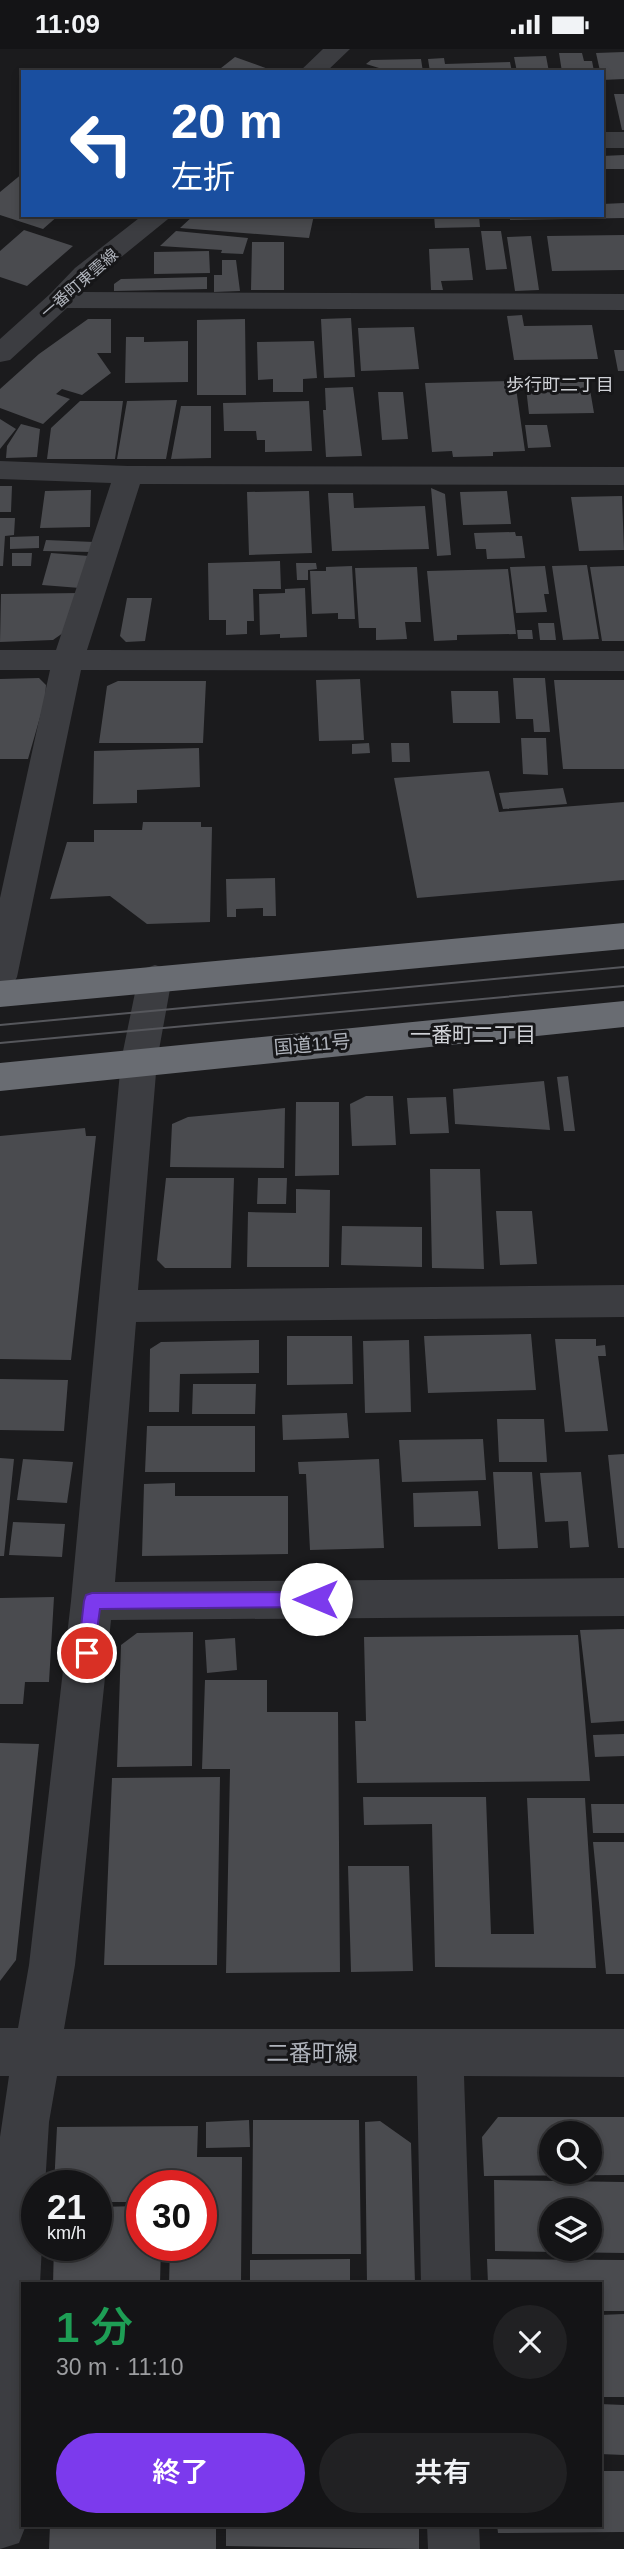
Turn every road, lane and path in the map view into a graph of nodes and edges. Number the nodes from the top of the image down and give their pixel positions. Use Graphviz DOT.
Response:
graph roads {
  1 [pos="338,49"];
  2 [pos="313,70"];
  3 [pos="604,140"];
  4 [pos="624,140"];
  5 [pos="157,217"];
  6 [pos="60,300"];
  7 [pos="624,302"];
  8 [pos="0,354"];
  9 [pos="0,470"];
  10 [pos="128,475"];
  11 [pos="624,476"];
  12 [pos="0,660"];
  13 [pos="68,660"];
  14 [pos="624,661"];
  15 [pos="624,936"];
  16 [pos="0,977"];
  17 [pos="155,978"];
  18 [pos="0,994"];
  19 [pos="624,1014"];
  20 [pos="139,1061"];
  21 [pos="0,1077"];
  22 [pos="624,1301"];
  23 [pos="117,1306"];
  24 [pos="624,1597"];
  25 [pos="92,1601"];
  26 [pos="19,2052"];
  27 [pos="440,2053"];
  28 [pos="624,2053"];
  29 [pos="446,2282"];
  30 [pos="0,2524"];
  31 [pos="453,2527"];
  32 [pos="454,2549"];
  1 -- 2 [label="street"];
  3 -- 4 [label="street"];
  5 -- 6 [label="street, 一番町東雲線"];
  6 -- 7 [label="street"];
  6 -- 8 [label="street, 一番町東雲線"];
  9 -- 10 [label="street"];
  10 -- 11 [label="street"];
  10 -- 13 [label="street"];
  12 -- 13 [label="street"];
  13 -- 14 [label="street"];
  13 -- 16 [label="street"];
  15 -- 17 [label="highway"];
  17 -- 18 [label="highway"];
  17 -- 20 [label="street"];
  19 -- 20 [label="highway, 国道11号"];
  20 -- 21 [label="highway, 国道11号"];
  20 -- 23 [label="street"];
  22 -- 23 [label="street"];
  23 -- 25 [label="street"];
  24 -- 25 [label="street"];
  25 -- 26 [label="street"];
  26 -- 27 [label="street, 二番町線"];
  26 -- 30 [label="street"];
  27 -- 28 [label="street, 二番町線"];
  27 -- 29 [label="street"];
  31 -- 32 [label="street"];
}
